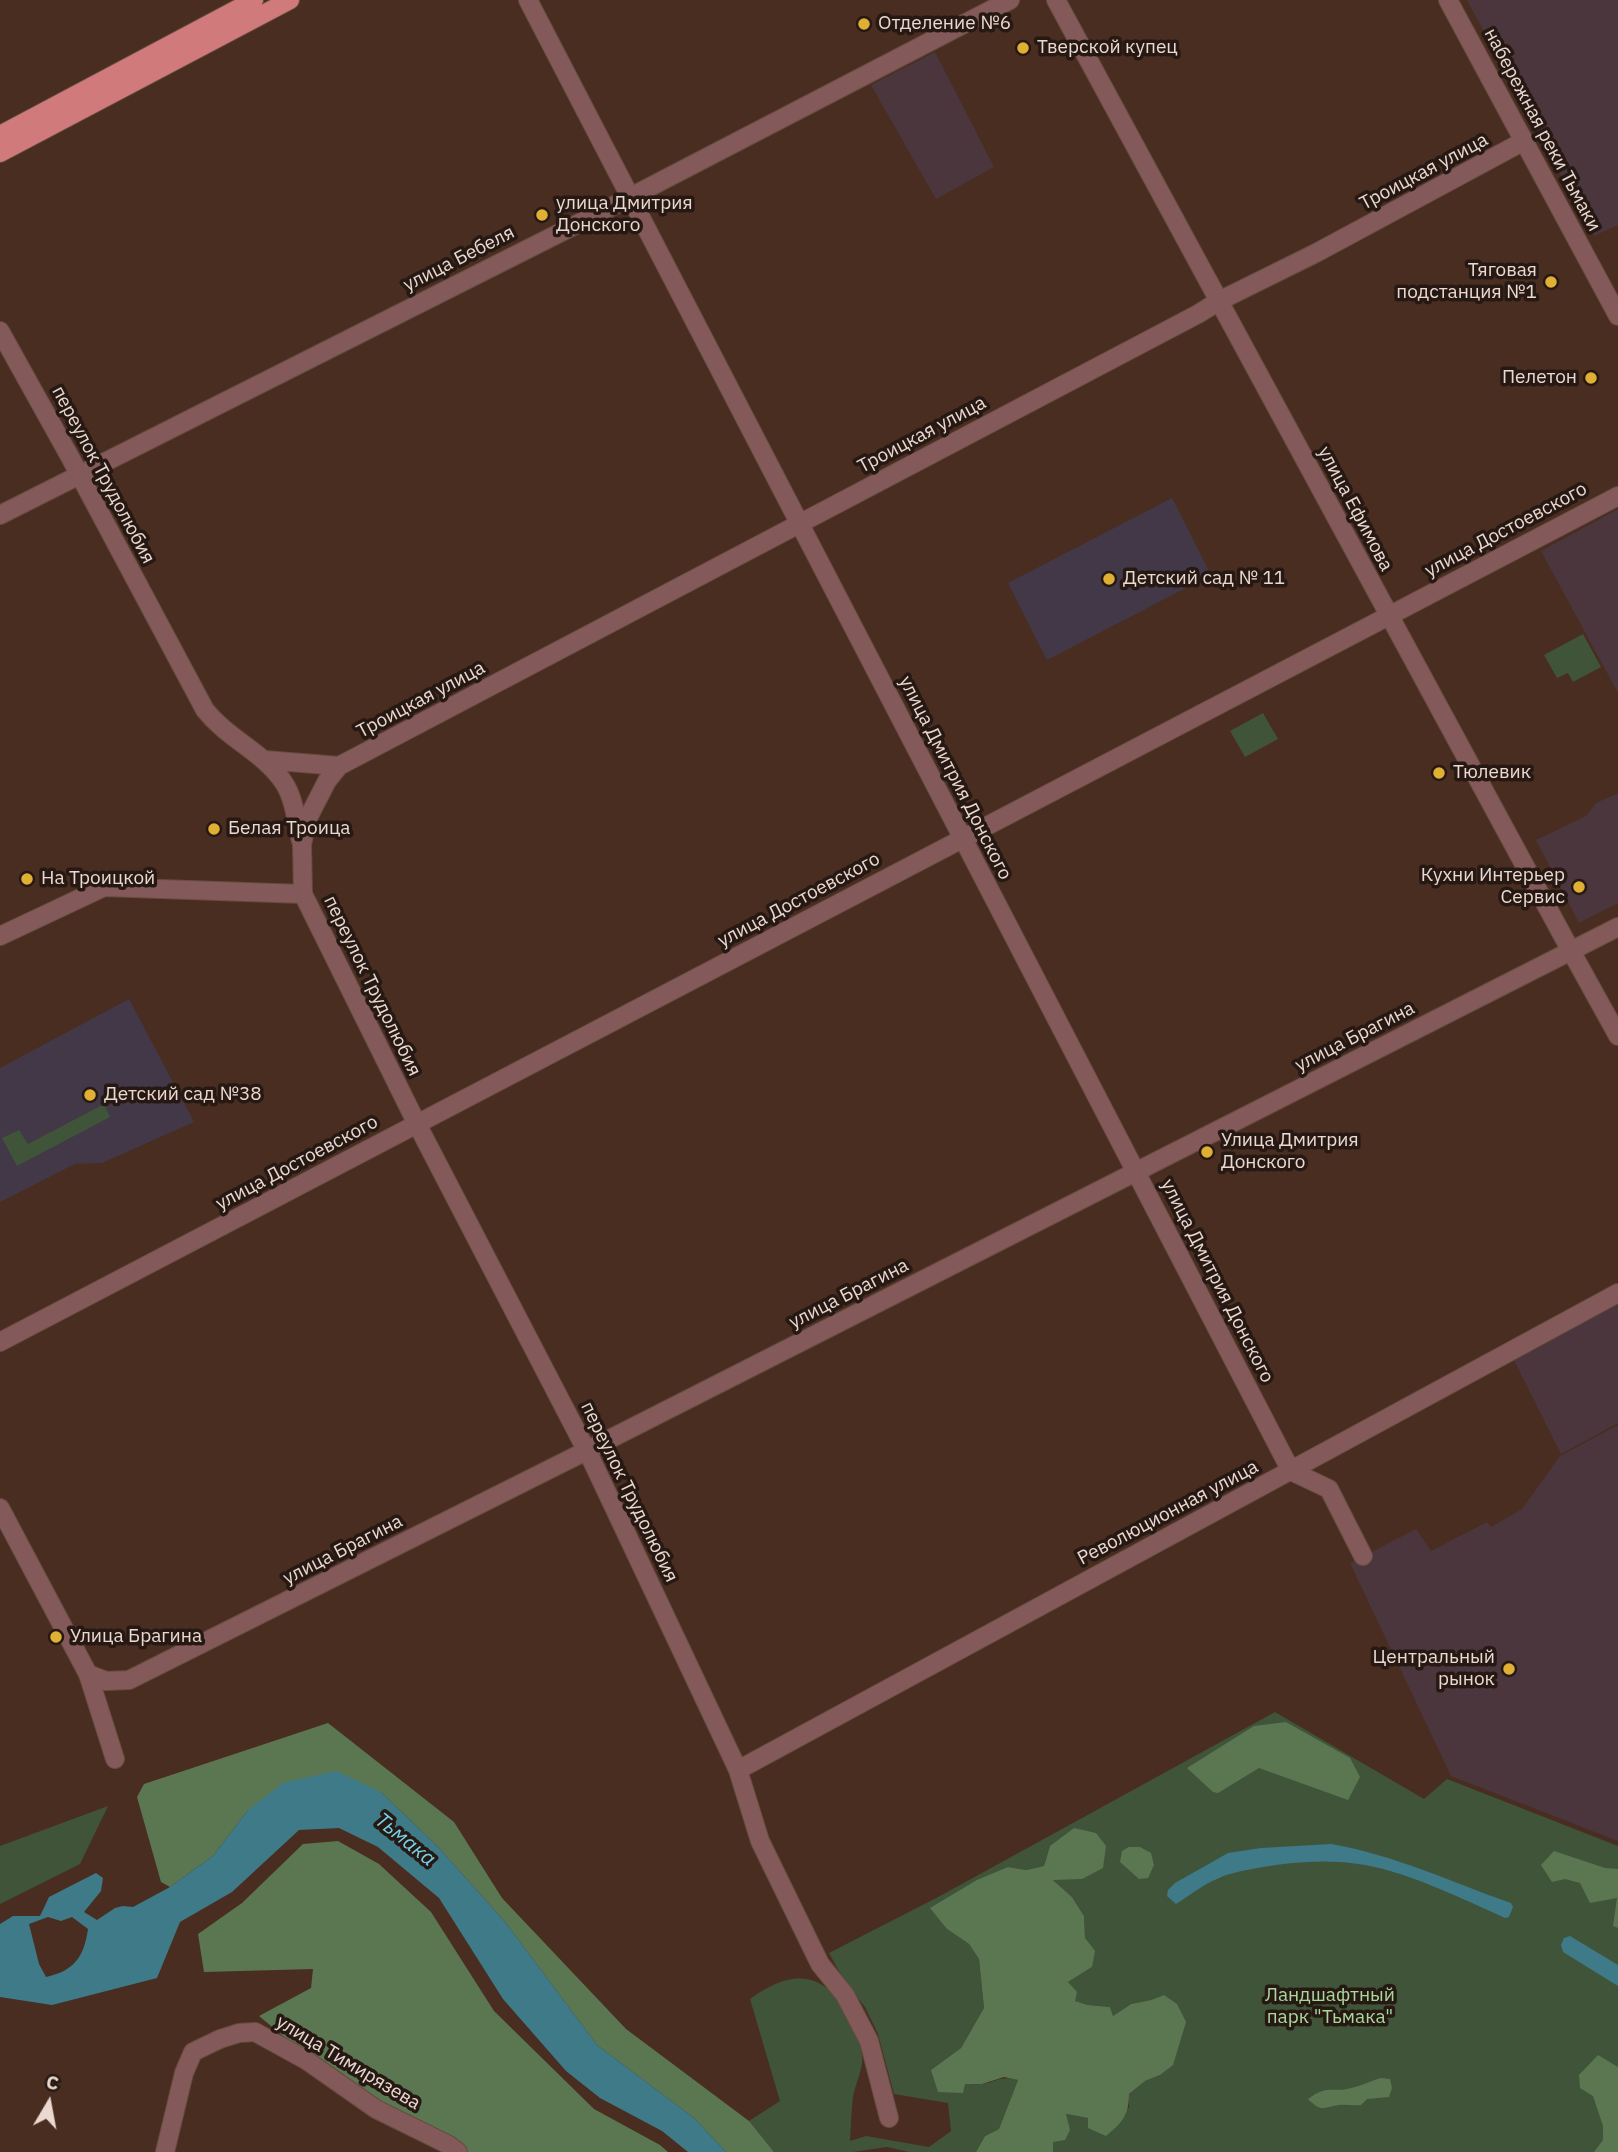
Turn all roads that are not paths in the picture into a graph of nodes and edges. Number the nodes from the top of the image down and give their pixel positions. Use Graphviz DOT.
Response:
graph roads {
  1 [pos="254,0"];
  2 [pos="290,0"];
  3 [pos="528,0"];
  4 [pos="1010,0"];
  5 [pos="1056,0"];
  6 [pos="1448,0"];
  7 [pos="0,135"];
  8 [pos="1524,141"];
  9 [pos="0,153"];
  10 [pos="631,197"];
  11 [pos="1219,301"];
  12 [pos="1618,316"];
  13 [pos="0,331"];
  14 [pos="79,474"];
  15 [pos="1618,496"];
  16 [pos="0,515"];
  17 [pos="800,524"];
  18 [pos="1388,616"];
  19 [pos="265,760"];
  20 [pos="339,766"];
  21 [pos="963,838"];
  22 [pos="302,844"];
  23 [pos="303,894"];
  24 [pos="1618,927"];
  25 [pos="0,936"];
  26 [pos="1571,951"];
  27 [pos="1618,1036"];
  28 [pos="417,1124"];
  29 [pos="1136,1172"];
  30 [pos="1618,1293"];
  31 [pos="0,1342"];
  32 [pos="587,1451"];
  33 [pos="1291,1471"];
  34 [pos="0,1508"];
  35 [pos="1363,1556"];
  36 [pos="92,1676"];
  37 [pos="115,1759"];
  38 [pos="738,1770"];
  39 [pos="889,2118"];
  40 [pos="165,2152"];
  41 [pos="458,2152"];
  1 -- 7 [label="main road"];
  2 -- 9 [label="main road"];
  3 -- 10 [label="street, улица Дмитрия Донского"];
  4 -- 10 [label="street, улица Бебеля"];
  5 -- 11 [label="street, улица Ефимова"];
  6 -- 8 [label="street, набережная реки Тьмаки"];
  8 -- 11 [label="street, Троицкая улица"];
  8 -- 12 [label="street, набережная реки Тьмаки"];
  10 -- 14 [label="street, улица Бебеля"];
  10 -- 17 [label="street, улица Дмитрия Донского"];
  11 -- 17 [label="street, Троицкая улица"];
  11 -- 18 [label="street, улица Ефимова"];
  13 -- 14 [label="street, переулок Трудолюбия"];
  14 -- 16 [label="street, улица Бебеля"];
  14 -- 19 [label="street, переулок Трудолюбия"];
  15 -- 18 [label="street, улица Достоевского"];
  17 -- 20 [label="street, Троицкая улица"];
  17 -- 21 [label="street, улица Дмитрия Донского"];
  18 -- 21 [label="street, улица Достоевского"];
  18 -- 26 [label="street, улица Ефимова"];
  19 -- 20 [label="street"];
  19 -- 22 [label="street, переулок Трудолюбия"];
  20 -- 22 [label="street, Троицкая улица"];
  21 -- 28 [label="street, улица Достоевского"];
  21 -- 29 [label="street, улица Дмитрия Донского"];
  22 -- 23 [label="street, Троицкая улица"];
  23 -- 25 [label="street"];
  23 -- 28 [label="street, переулок Трудолюбия"];
  24 -- 26 [label="street, улица Брагина"];
  26 -- 27 [label="street, улица Ефимова"];
  26 -- 29 [label="street, улица Брагина"];
  28 -- 31 [label="street, улица Достоевского"];
  28 -- 32 [label="street, переулок Трудолюбия"];
  29 -- 32 [label="street, улица Брагина"];
  29 -- 33 [label="street, улица Дмитрия Донского"];
  30 -- 33 [label="street, Революционная улица"];
  32 -- 36 [label="street, улица Брагина"];
  32 -- 38 [label="street, переулок Трудолюбия"];
  33 -- 35 [label="street"];
  33 -- 38 [label="street, Революционная улица"];
  34 -- 36 [label="street"];
  36 -- 37 [label="street"];
  38 -- 39 [label="street, переулок Трудолюбия"];
  40 -- 41 [label="street, улица Тимирязева"];
}
